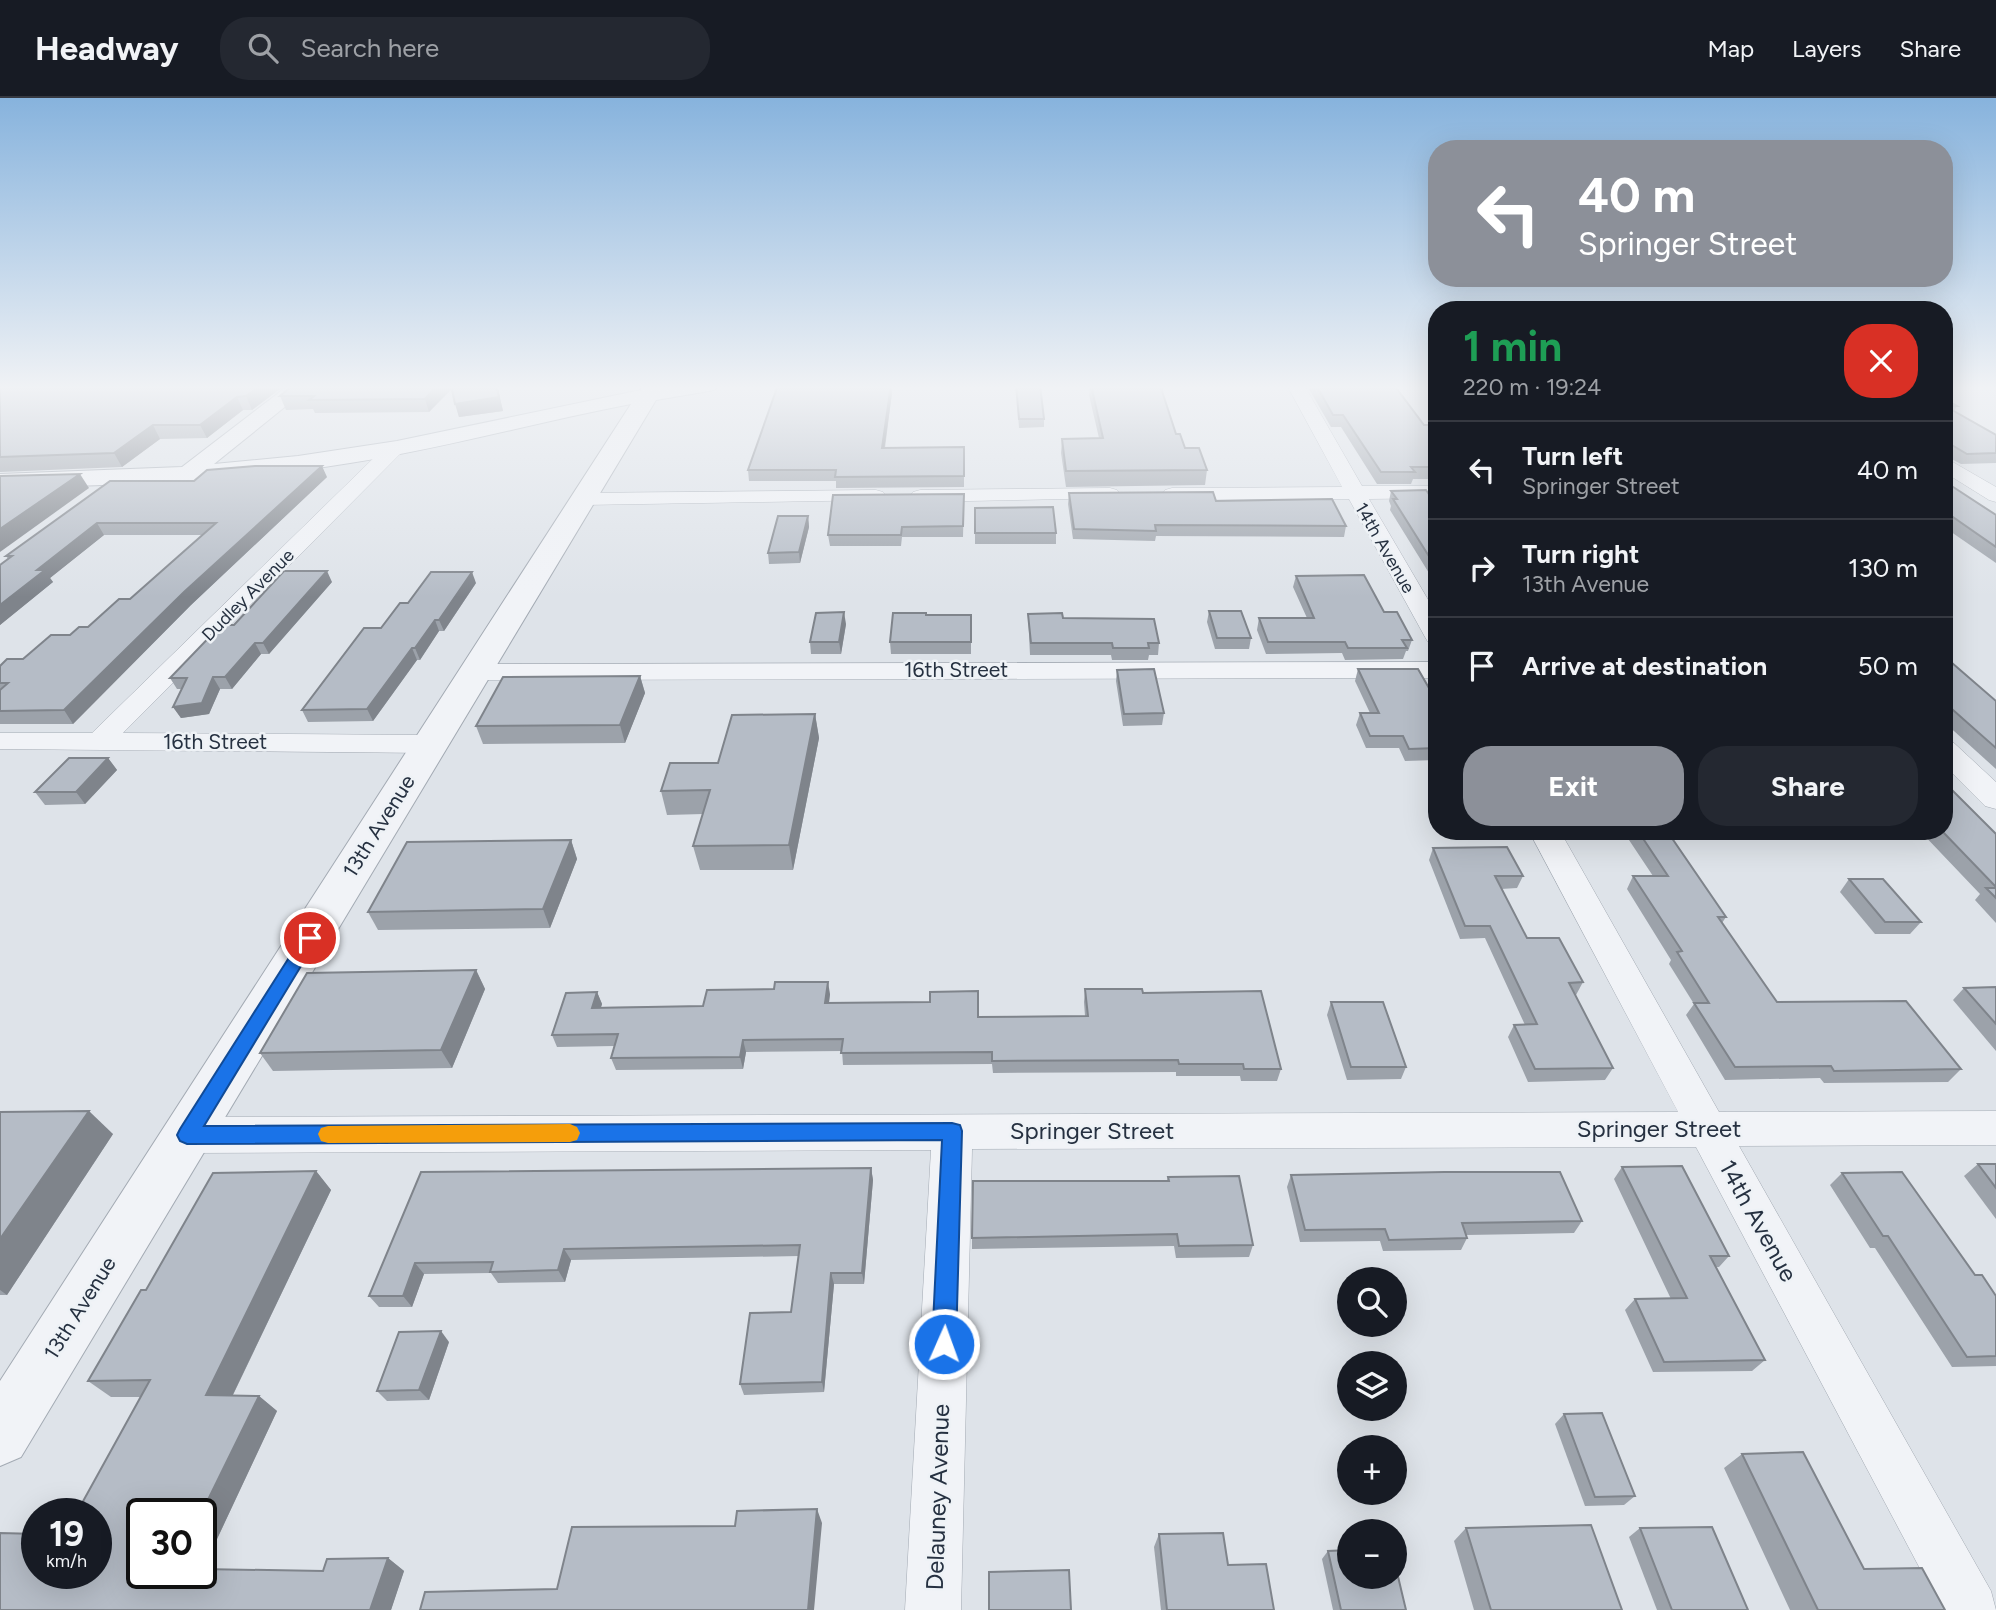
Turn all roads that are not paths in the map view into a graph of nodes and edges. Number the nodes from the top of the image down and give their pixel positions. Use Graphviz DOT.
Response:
graph roads {
  1 [pos="211,456"];
  2 [pos="346,456"];
  3 [pos="388,456"];
  4 [pos="610,456"];
  5 [pos="1333,456"];
  6 [pos="1953,469"];
  7 [pos="187,474"];
  8 [pos="120,478"];
  9 [pos="0,481"];
  10 [pos="1353,492"];
  11 [pos="1428,492"];
  12 [pos="1129,494"];
  13 [pos="1157,494"];
  14 [pos="1996,496"];
  15 [pos="583,499"];
  16 [pos="88,502"];
  17 [pos="1428,621"];
  18 [pos="1428,670"];
  19 [pos="475,672"];
  20 [pos="0,741"];
  21 [pos="100,741"];
  22 [pos="431,744"];
  23 [pos="1953,758"];
  24 [pos="1996,799"];
  25 [pos="1550,840"];
  26 [pos="1708,1128"];
  27 [pos="1996,1128"];
  28 [pos="952,1131"];
  29 [pos="187,1135"];
  30 [pos="0,1436"];
  31 [pos="933,1610"];
  32 [pos="1972,1610"];
  1 -- 7 [label="street"];
  2 -- 7 [label="street"];
  3 -- 21 [label="street, Dudley Avenue"];
  4 -- 15 [label="street, 13th Avenue"];
  5 -- 10 [label="street, 14th Avenue"];
  6 -- 14 [label="street"];
  7 -- 8 [label="street"];
  8 -- 9 [label="street"];
  8 -- 16 [label="street"];
  10 -- 11 [label="street"];
  10 -- 13 [label="street"];
  10 -- 17 [label="street, 14th Avenue"];
  12 -- 15 [label="street"];
  15 -- 19 [label="street, 13th Avenue"];
  18 -- 19 [label="street, 16th Street"];
  19 -- 22 [label="street, 13th Avenue"];
  20 -- 21 [label="street, 16th Street"];
  21 -- 22 [label="street, 16th Street"];
  22 -- 29 [label="street, 13th Avenue"];
  23 -- 24 [label="street"];
  25 -- 26 [label="street, 14th Avenue"];
  26 -- 27 [label="street, Springer Street"];
  26 -- 28 [label="street, Springer Street"];
  26 -- 32 [label="street, 14th Avenue"];
  28 -- 29 [label="street, Springer Street"];
  28 -- 31 [label="street, Delauney Avenue"];
  29 -- 30 [label="street, 13th Avenue"];
}
